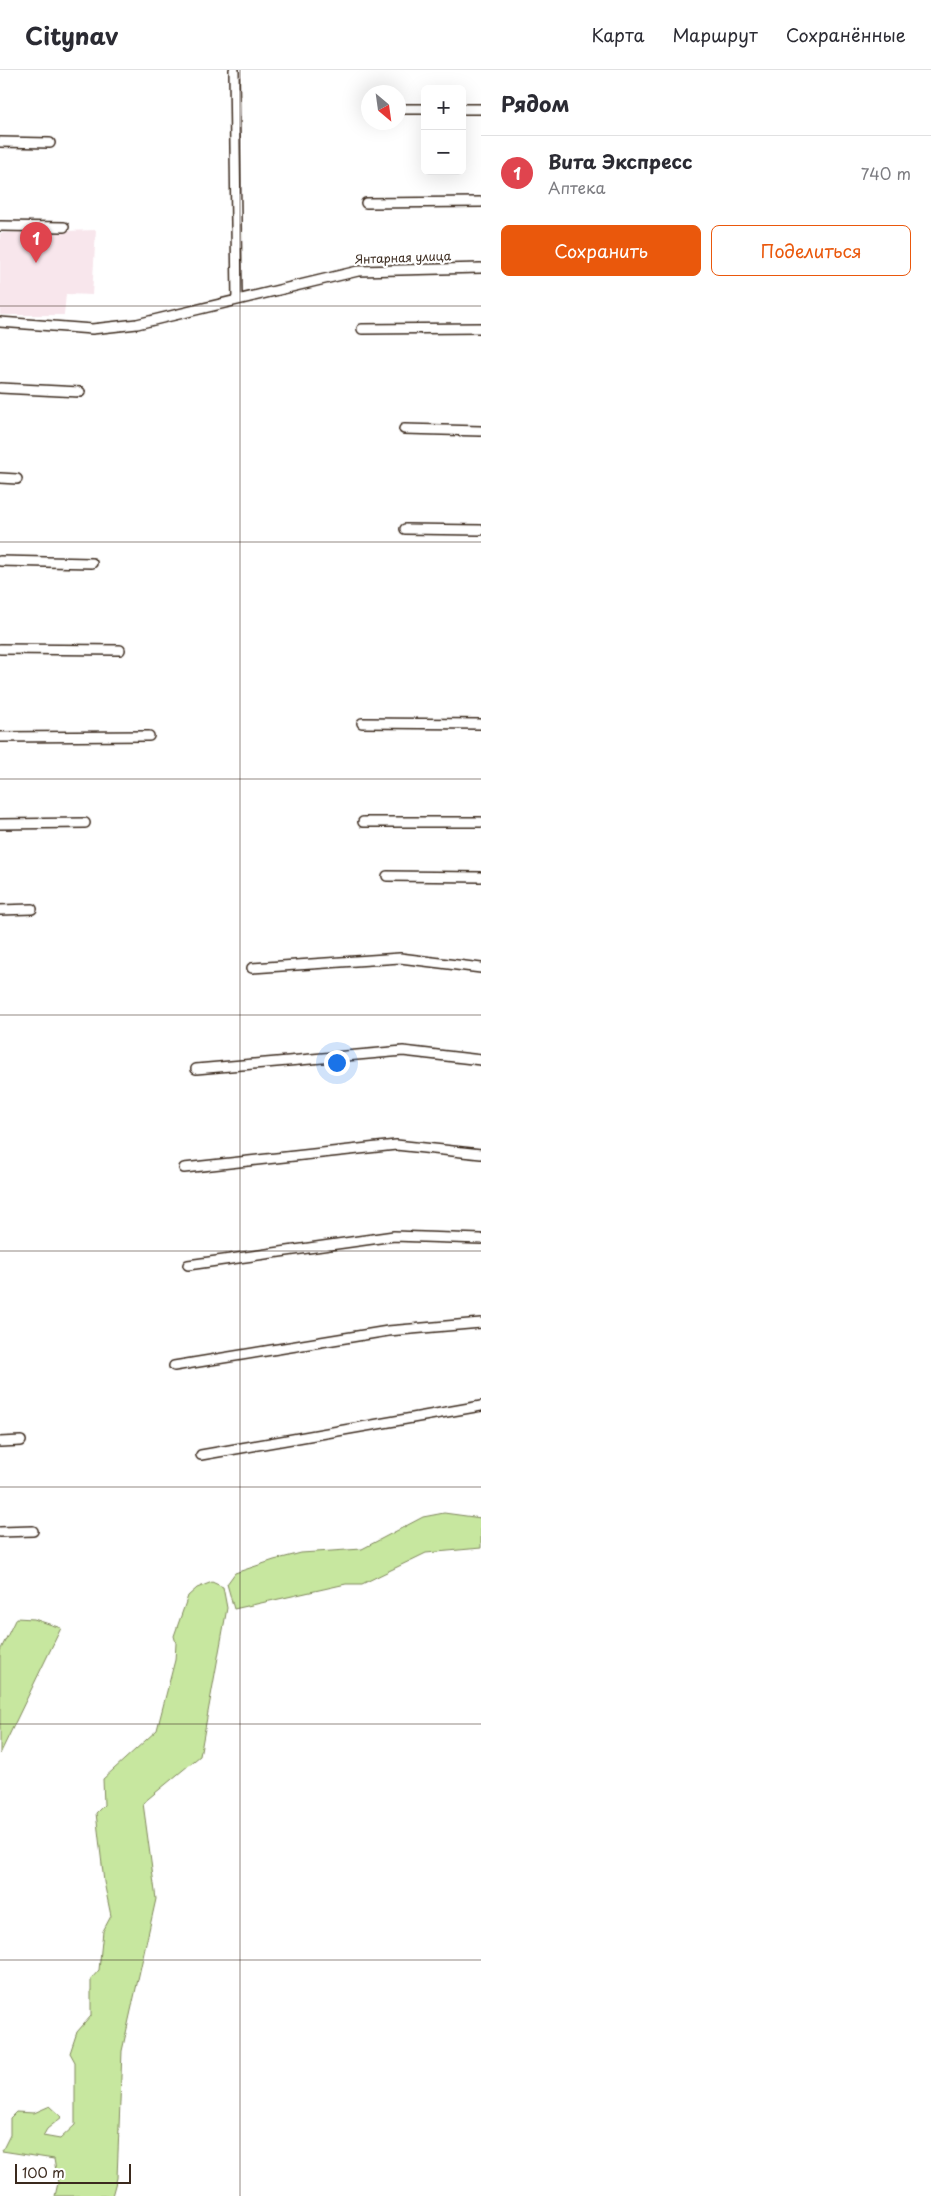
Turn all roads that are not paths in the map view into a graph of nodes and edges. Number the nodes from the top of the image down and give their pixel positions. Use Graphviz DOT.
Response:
graph roads {
  1 [pos="234,70"];
  2 [pos="406,109"];
  3 [pos="421,109"];
  4 [pos="466,109"];
  5 [pos="481,109"];
  6 [pos="0,142"];
  7 [pos="50,142"];
  8 [pos="481,202"];
  9 [pos="366,203"];
  10 [pos="0,226"];
  11 [pos="64,226"];
  12 [pos="481,268"];
  13 [pos="237,300"];
  14 [pos="0,322"];
  15 [pos="481,328"];
  16 [pos="362,329"];
  17 [pos="0,388"];
  18 [pos="80,392"];
  19 [pos="404,429"];
  20 [pos="481,431"];
  21 [pos="0,478"];
  22 [pos="17,479"];
  23 [pos="405,529"];
  24 [pos="481,530"];
  25 [pos="0,561"];
  26 [pos="92,563"];
  27 [pos="0,649"];
  28 [pos="120,650"];
  29 [pos="362,723"];
  30 [pos="481,724"];
  31 [pos="149,736"];
  32 [pos="0,737"];
  33 [pos="362,822"];
  34 [pos="481,822"];
  35 [pos="85,823"];
  36 [pos="0,824"];
  37 [pos="387,876"];
  38 [pos="481,877"];
  39 [pos="32,909"];
  40 [pos="0,910"];
  41 [pos="252,968"];
  42 [pos="481,968"];
  43 [pos="481,1060"];
  44 [pos="196,1069"];
  45 [pos="481,1154"];
  46 [pos="184,1168"];
  47 [pos="481,1239"];
  48 [pos="188,1265"];
  49 [pos="481,1323"];
  50 [pos="174,1366"];
  51 [pos="481,1406"];
  52 [pos="21,1441"];
  53 [pos="0,1442"];
  54 [pos="201,1455"];
  55 [pos="33,1531"];
  56 [pos="0,1532"];
  1 -- 13 [label="street"];
  2 -- 3 [label="street"];
  4 -- 5 [label="street"];
  6 -- 7 [label="street"];
  8 -- 9 [label="street"];
  10 -- 11 [label="street"];
  12 -- 13 [label="street, Янтарная улица"];
  13 -- 14 [label="street, Янтарная улица"];
  15 -- 16 [label="street"];
  17 -- 18 [label="street"];
  19 -- 20 [label="street"];
  21 -- 22 [label="street"];
  23 -- 24 [label="street"];
  25 -- 26 [label="street"];
  27 -- 28 [label="street"];
  29 -- 30 [label="street"];
  31 -- 32 [label="street"];
  33 -- 34 [label="street"];
  35 -- 36 [label="street"];
  37 -- 38 [label="street"];
  39 -- 40 [label="street"];
  41 -- 42 [label="street"];
  43 -- 44 [label="street"];
  45 -- 46 [label="street"];
  47 -- 48 [label="street"];
  49 -- 50 [label="street"];
  51 -- 54 [label="street"];
  52 -- 53 [label="street"];
  55 -- 56 [label="street"];
}
